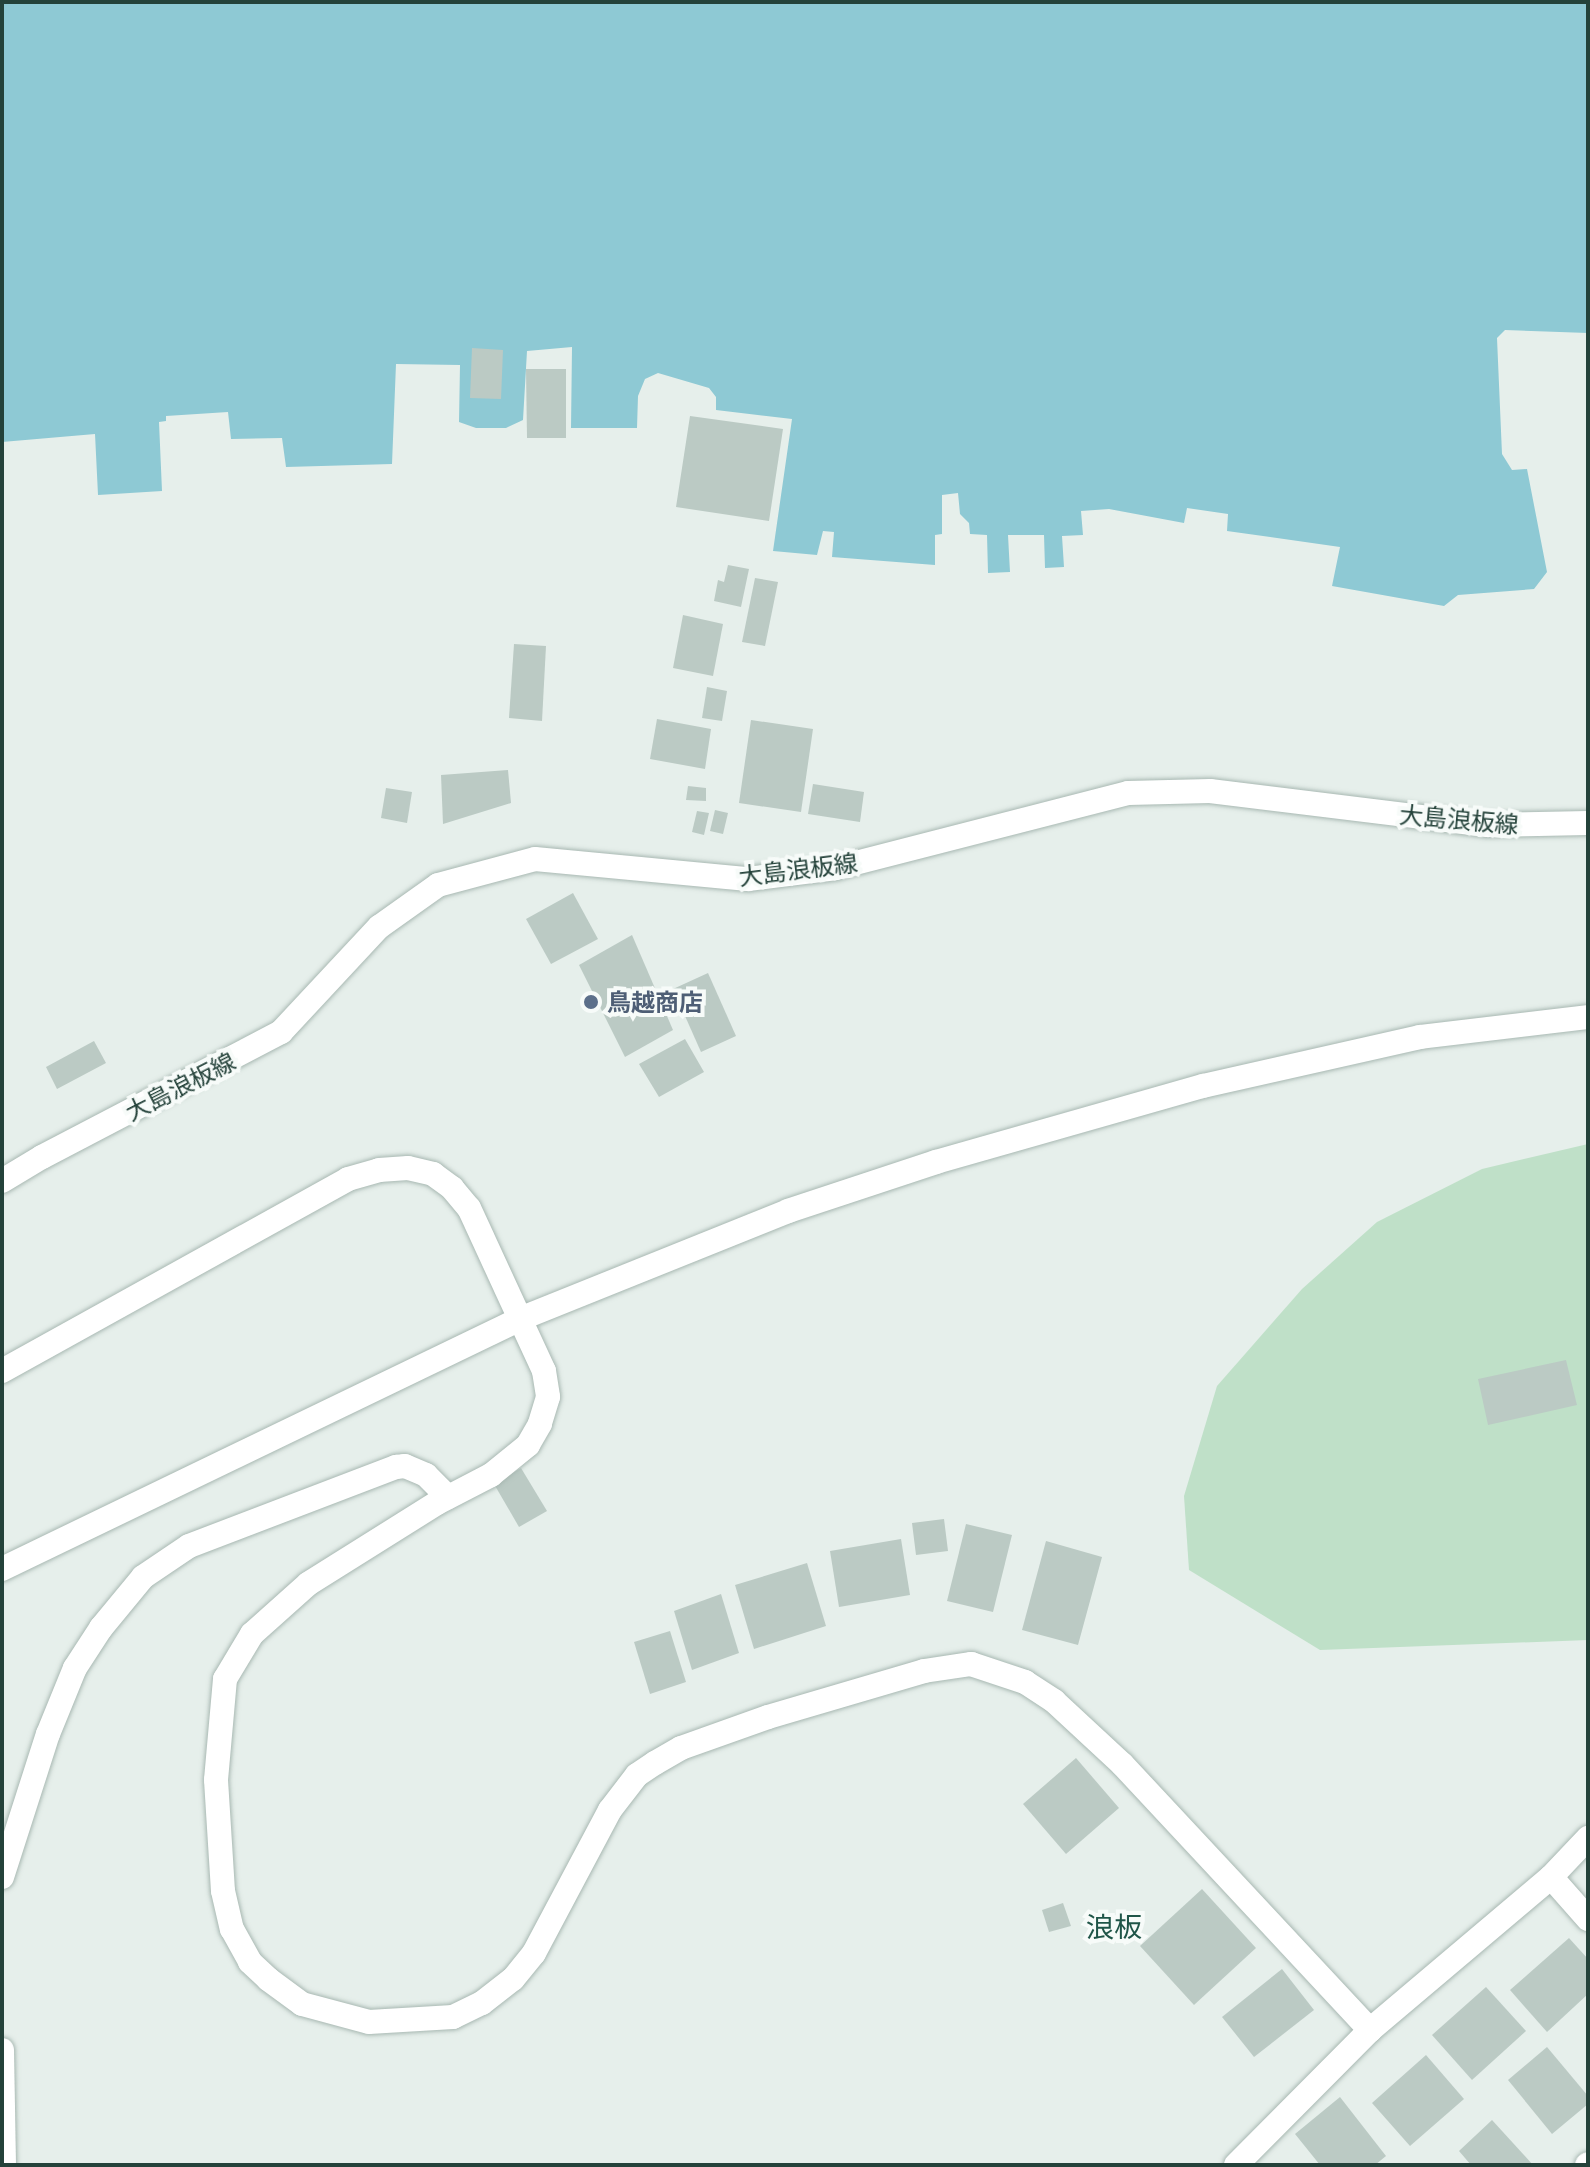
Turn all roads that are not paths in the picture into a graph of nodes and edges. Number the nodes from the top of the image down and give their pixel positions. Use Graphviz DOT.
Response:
graph roads {
  1 [pos="1588,823"];
  2 [pos="1588,1017"];
  3 [pos="2,1181"];
  4 [pos="520,1319"];
  5 [pos="2,1371"];
  6 [pos="448,1497"];
  7 [pos="2,1569"];
  8 [pos="1588,1838"];
  9 [pos="2,1877"];
  10 [pos="1551,1877"];
  11 [pos="1588,1919"];
  12 [pos="1370,2030"];
  13 [pos="2,2050"];
  14 [pos="4,2165"];
  15 [pos="1236,2165"];
  1 -- 3 [label="main road, 大島浪板線"];
  2 -- 4 [label="main road"];
  4 -- 5 [label="main road"];
  4 -- 6 [label="main road"];
  4 -- 7 [label="main road"];
  6 -- 9 [label="main road"];
  6 -- 12 [label="main road"];
  8 -- 10 [label="main road"];
  10 -- 11 [label="main road"];
  10 -- 12 [label="main road"];
  12 -- 15 [label="main road"];
  13 -- 14 [label="main road"];
}
